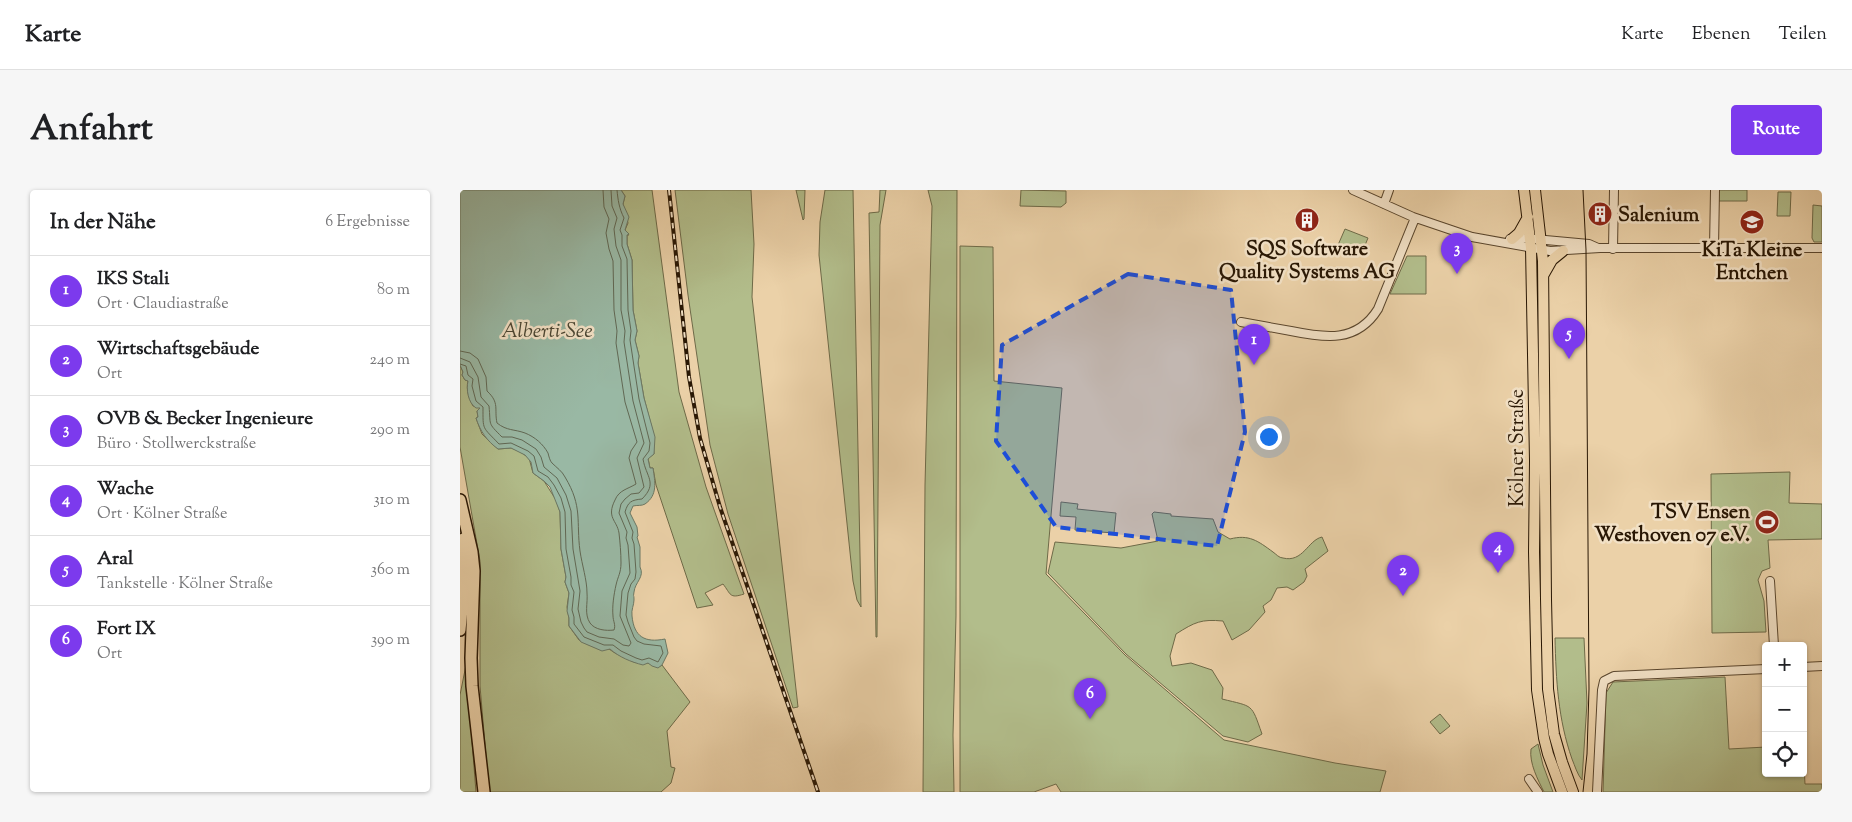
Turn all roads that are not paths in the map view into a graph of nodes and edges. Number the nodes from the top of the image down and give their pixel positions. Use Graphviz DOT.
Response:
graph roads {
  1 [pos="1353,190"];
  2 [pos="1389,190"];
  3 [pos="1524,190"];
  4 [pos="1535,190"];
  5 [pos="1614,190"];
  6 [pos="1715,190"];
  7 [pos="1384,204"];
  8 [pos="1528,217"];
  9 [pos="1415,218"];
  10 [pos="1512,238"];
  11 [pos="1496,241"];
  12 [pos="1531,243"];
  13 [pos="1542,245"];
  14 [pos="1600,248"];
  15 [pos="1714,248"];
  16 [pos="1822,248"];
  17 [pos="1613,249"];
  18 [pos="1564,251"];
  19 [pos="1543,275"];
  20 [pos="1241,322"];
  21 [pos="1539,400"];
  22 [pos="460,500"];
  23 [pos="460,512"];
  24 [pos="1770,581"];
  25 [pos="460,630"];
  26 [pos="1774,642"];
  27 [pos="1822,666"];
  28 [pos="1807,667"];
  29 [pos="1762,669"];
  30 [pos="1529,779"];
  31 [pos="484,792"];
  32 [pos="1538,792"];
  33 [pos="1562,792"];
  34 [pos="1573,792"];
  35 [pos="1597,792"];
  1 -- 7 [label="street"];
  2 -- 7 [label="street"];
  3 -- 8 [label="main road, Kölner Straße"];
  4 -- 13 [label="main road, Kölner Straße"];
  5 -- 17 [label="street"];
  6 -- 15 [label="street"];
  7 -- 9 [label="street"];
  8 -- 10 [label="main road"];
  8 -- 12 [label="main road, Kölner Straße"];
  9 -- 11 [label="street"];
  9 -- 20 [label="street"];
  10 -- 11 [label="street"];
  10 -- 12 [label="street"];
  11 -- 12 [label="street"];
  12 -- 13 [label="street"];
  12 -- 21 [label="main road, Kölner Straße"];
  13 -- 14 [label="street"];
  13 -- 18 [label="street"];
  13 -- 19 [label="main road, Kölner Straße"];
  14 -- 17 [label="street"];
  14 -- 18 [label="street"];
  15 -- 16 [label="street"];
  15 -- 17 [label="street"];
  18 -- 19 [label="main road"];
  19 -- 21 [label="main road, Kölner Straße"];
  21 -- 33 [label="main road, Kölner Straße"];
  21 -- 34 [label="main road, Kölner Straße"];
  22 -- 31 [label="highway"];
  23 -- 25 [label="highway"];
  24 -- 26 [label="street"];
  27 -- 28 [label="street"];
  29 -- 35 [label="street"];
  30 -- 32 [label="street"];
}
